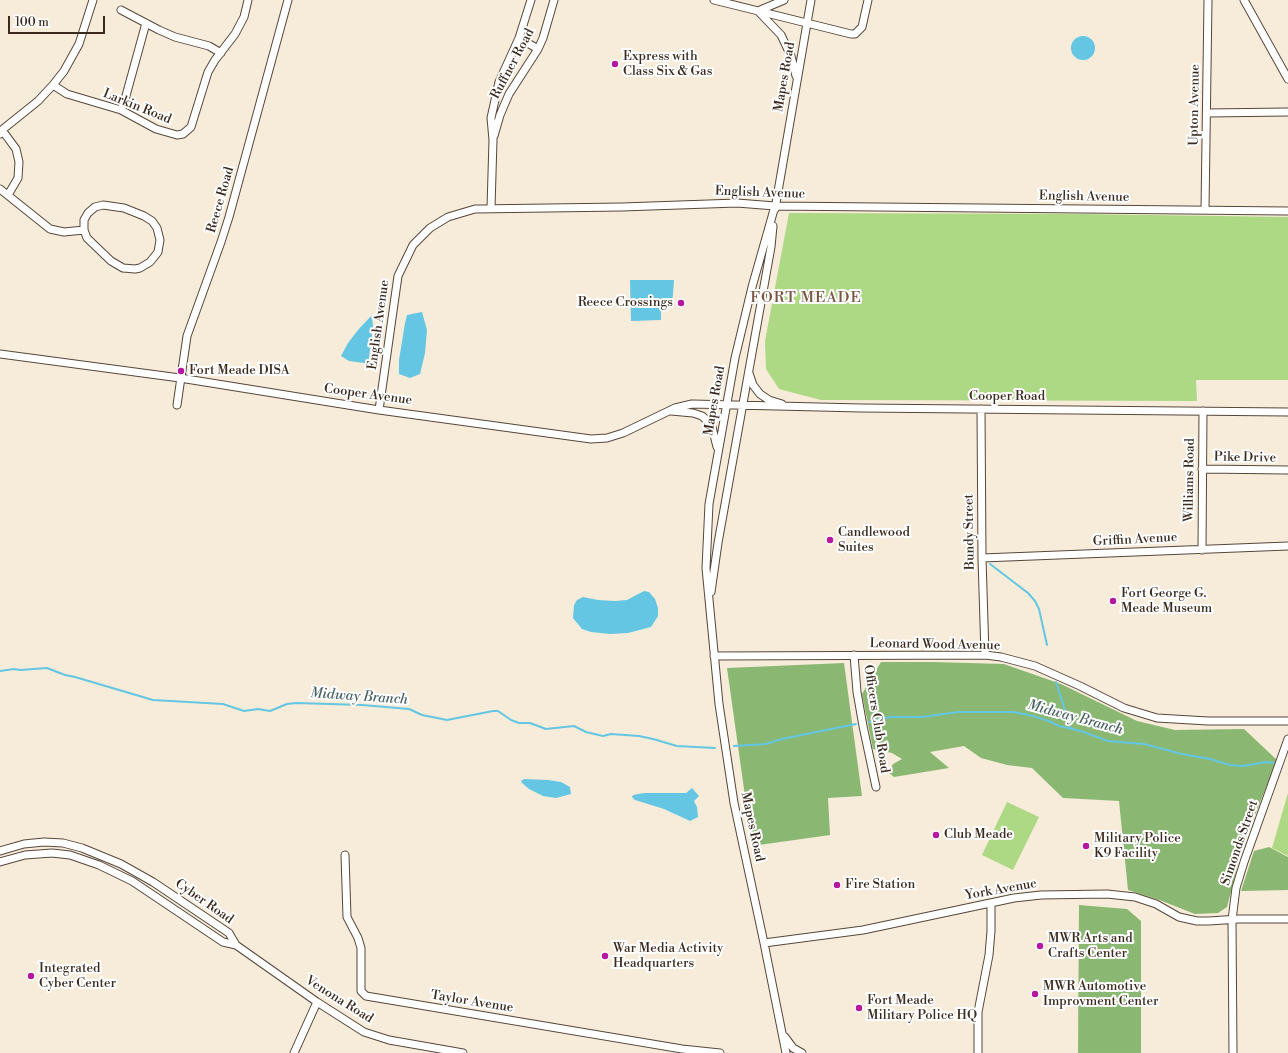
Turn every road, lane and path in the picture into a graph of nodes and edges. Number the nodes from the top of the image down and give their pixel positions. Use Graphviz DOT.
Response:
graph roads {
  1 [pos="94,0"];
  2 [pos="248,0"];
  3 [pos="288,0"];
  4 [pos="531,0"];
  5 [pos="554,0"];
  6 [pos="714,0"];
  7 [pos="784,0"];
  8 [pos="811,0"];
  9 [pos="868,0"];
  10 [pos="1208,0"];
  11 [pos="1244,0"];
  12 [pos="122,10"];
  13 [pos="758,11"];
  14 [pos="146,23"];
  15 [pos="807,23"];
  16 [pos="519,38"];
  17 [pos="538,49"];
  18 [pos="221,53"];
  19 [pos="1288,79"];
  20 [pos="797,80"];
  21 [pos="53,85"];
  22 [pos="498,88"];
  23 [pos="509,94"];
  24 [pos="121,110"];
  25 [pos="1207,112"];
  26 [pos="1288,112"];
  27 [pos="1,132"];
  28 [pos="493,140"];
  29 [pos="0,189"];
  30 [pos="8,195"];
  31 [pos="775,206"];
  32 [pos="491,208"];
  33 [pos="1206,210"];
  34 [pos="1288,211"];
  35 [pos="84,230"];
  36 [pos="0,354"];
  37 [pos="749,369"];
  38 [pos="180,378"];
  39 [pos="177,405"];
  40 [pos="727,405"];
  41 [pos="742,405"];
  42 [pos="789,406"];
  43 [pos="981,409"];
  44 [pos="379,410"];
  45 [pos="669,411"];
  46 [pos="1203,411"];
  47 [pos="1288,412"];
  48 [pos="718,452"];
  49 [pos="1202,469"];
  50 [pos="1288,470"];
  51 [pos="1288,546"];
  52 [pos="1202,550"];
  53 [pos="982,558"];
  54 [pos="709,604"];
  55 [pos="854,655"];
  56 [pos="985,655"];
  57 [pos="714,656"];
  58 [pos="1288,721"];
  59 [pos="1288,740"];
  60 [pos="876,787"];
  61 [pos="0,851"];
  62 [pos="345,854"];
  63 [pos="0,862"];
  64 [pos="991,903"];
  65 [pos="1288,919"];
  66 [pos="1232,920"];
  67 [pos="764,944"];
  68 [pos="236,945"];
  69 [pos="317,1002"];
  70 [pos="782,1032"];
  71 [pos="294,1053"];
  72 [pos="463,1053"];
  73 [pos="720,1053"];
  74 [pos="786,1053"];
  75 [pos="802,1053"];
  76 [pos="978,1053"];
  77 [pos="1233,1053"];
  1 -- 21 [label="street"];
  2 -- 18 [label="street, Larkin Road"];
  3 -- 38 [label="street, Reece Road"];
  4 -- 16 [label="street, Ruffner Road"];
  5 -- 17 [label="street, Ruffner Road"];
  6 -- 13 [label="street"];
  7 -- 13 [label="street"];
  8 -- 15 [label="street, Mapes Road"];
  9 -- 15 [label="street"];
  10 -- 25 [label="street, Upton Avenue"];
  11 -- 19 [label="street"];
  12 -- 14 [label="street"];
  13 -- 15 [label="street"];
  13 -- 20 [label="street"];
  14 -- 18 [label="street"];
  14 -- 24 [label="street"];
  15 -- 20 [label="street, Mapes Road"];
  16 -- 17 [label="street"];
  16 -- 22 [label="street, Ruffner Road"];
  17 -- 23 [label="street, Ruffner Road"];
  18 -- 24 [label="street, Larkin Road"];
  20 -- 31 [label="street, Mapes Road"];
  21 -- 24 [label="street, Larkin Road"];
  21 -- 27 [label="street"];
  22 -- 23 [label="street"];
  22 -- 28 [label="street, Ruffner Road"];
  23 -- 28 [label="street, Ruffner Road"];
  25 -- 26 [label="street"];
  25 -- 33 [label="street, Upton Avenue"];
  27 -- 30 [label="street"];
  28 -- 32 [label="street, Ruffner Road"];
  29 -- 30 [label="street"];
  30 -- 35 [label="street"];
  31 -- 32 [label="street, English Avenue"];
  31 -- 33 [label="street, English Avenue"];
  31 -- 37 [label="street, Mapes Road"];
  31 -- 40 [label="street, Mapes Road"];
  32 -- 44 [label="street, English Avenue"];
  33 -- 34 [label="street, English Avenue"];
  35 -- 35 [label="street"];
  36 -- 38 [label="street, Cooper Avenue"];
  37 -- 41 [label="street, Mapes Road"];
  37 -- 42 [label="street"];
  38 -- 39 [label="street, Reece Road"];
  38 -- 44 [label="street, Cooper Avenue"];
  40 -- 41 [label="street, Cooper Road"];
  40 -- 45 [label="street, Cooper Avenue"];
  40 -- 48 [label="street, Mapes Road"];
  41 -- 42 [label="street, Cooper Road"];
  41 -- 54 [label="street, Mapes Road"];
  42 -- 43 [label="street, Cooper Road"];
  43 -- 46 [label="street, Cooper Road"];
  43 -- 53 [label="street, Bundy Street"];
  44 -- 45 [label="street, Cooper Avenue"];
  45 -- 48 [label="street"];
  46 -- 47 [label="street, Cooper Road"];
  46 -- 49 [label="street, Williams Road"];
  48 -- 54 [label="street, Mapes Road"];
  49 -- 50 [label="street, Pike Drive"];
  49 -- 52 [label="street, Williams Road"];
  51 -- 52 [label="street, Griffin Avenue"];
  52 -- 53 [label="street, Griffin Avenue"];
  53 -- 56 [label="street, Bundy Street"];
  54 -- 57 [label="street, Mapes Road"];
  55 -- 56 [label="street, Leonard Wood Avenue"];
  55 -- 57 [label="street, Leonard Wood Avenue"];
  55 -- 60 [label="street, Officers Club Road"];
  56 -- 58 [label="street, Leonard Wood Avenue"];
  57 -- 67 [label="street, Mapes Road"];
  59 -- 66 [label="street, Simonds Street"];
  61 -- 68 [label="street, Cyber Road"];
  62 -- 73 [label="street, Taylor Avenue"];
  63 -- 68 [label="street, Cyber Road"];
  64 -- 66 [label="street, York Avenue"];
  64 -- 67 [label="street, York Avenue"];
  64 -- 76 [label="street"];
  65 -- 66 [label="street, York Avenue"];
  66 -- 77 [label="street, Simonds Street"];
  67 -- 70 [label="street, Mapes Road"];
  68 -- 69 [label="street, Venona Road"];
  69 -- 71 [label="street"];
  69 -- 72 [label="street, Venona Road"];
  70 -- 74 [label="street, Mapes Road"];
  70 -- 75 [label="street"];
}
